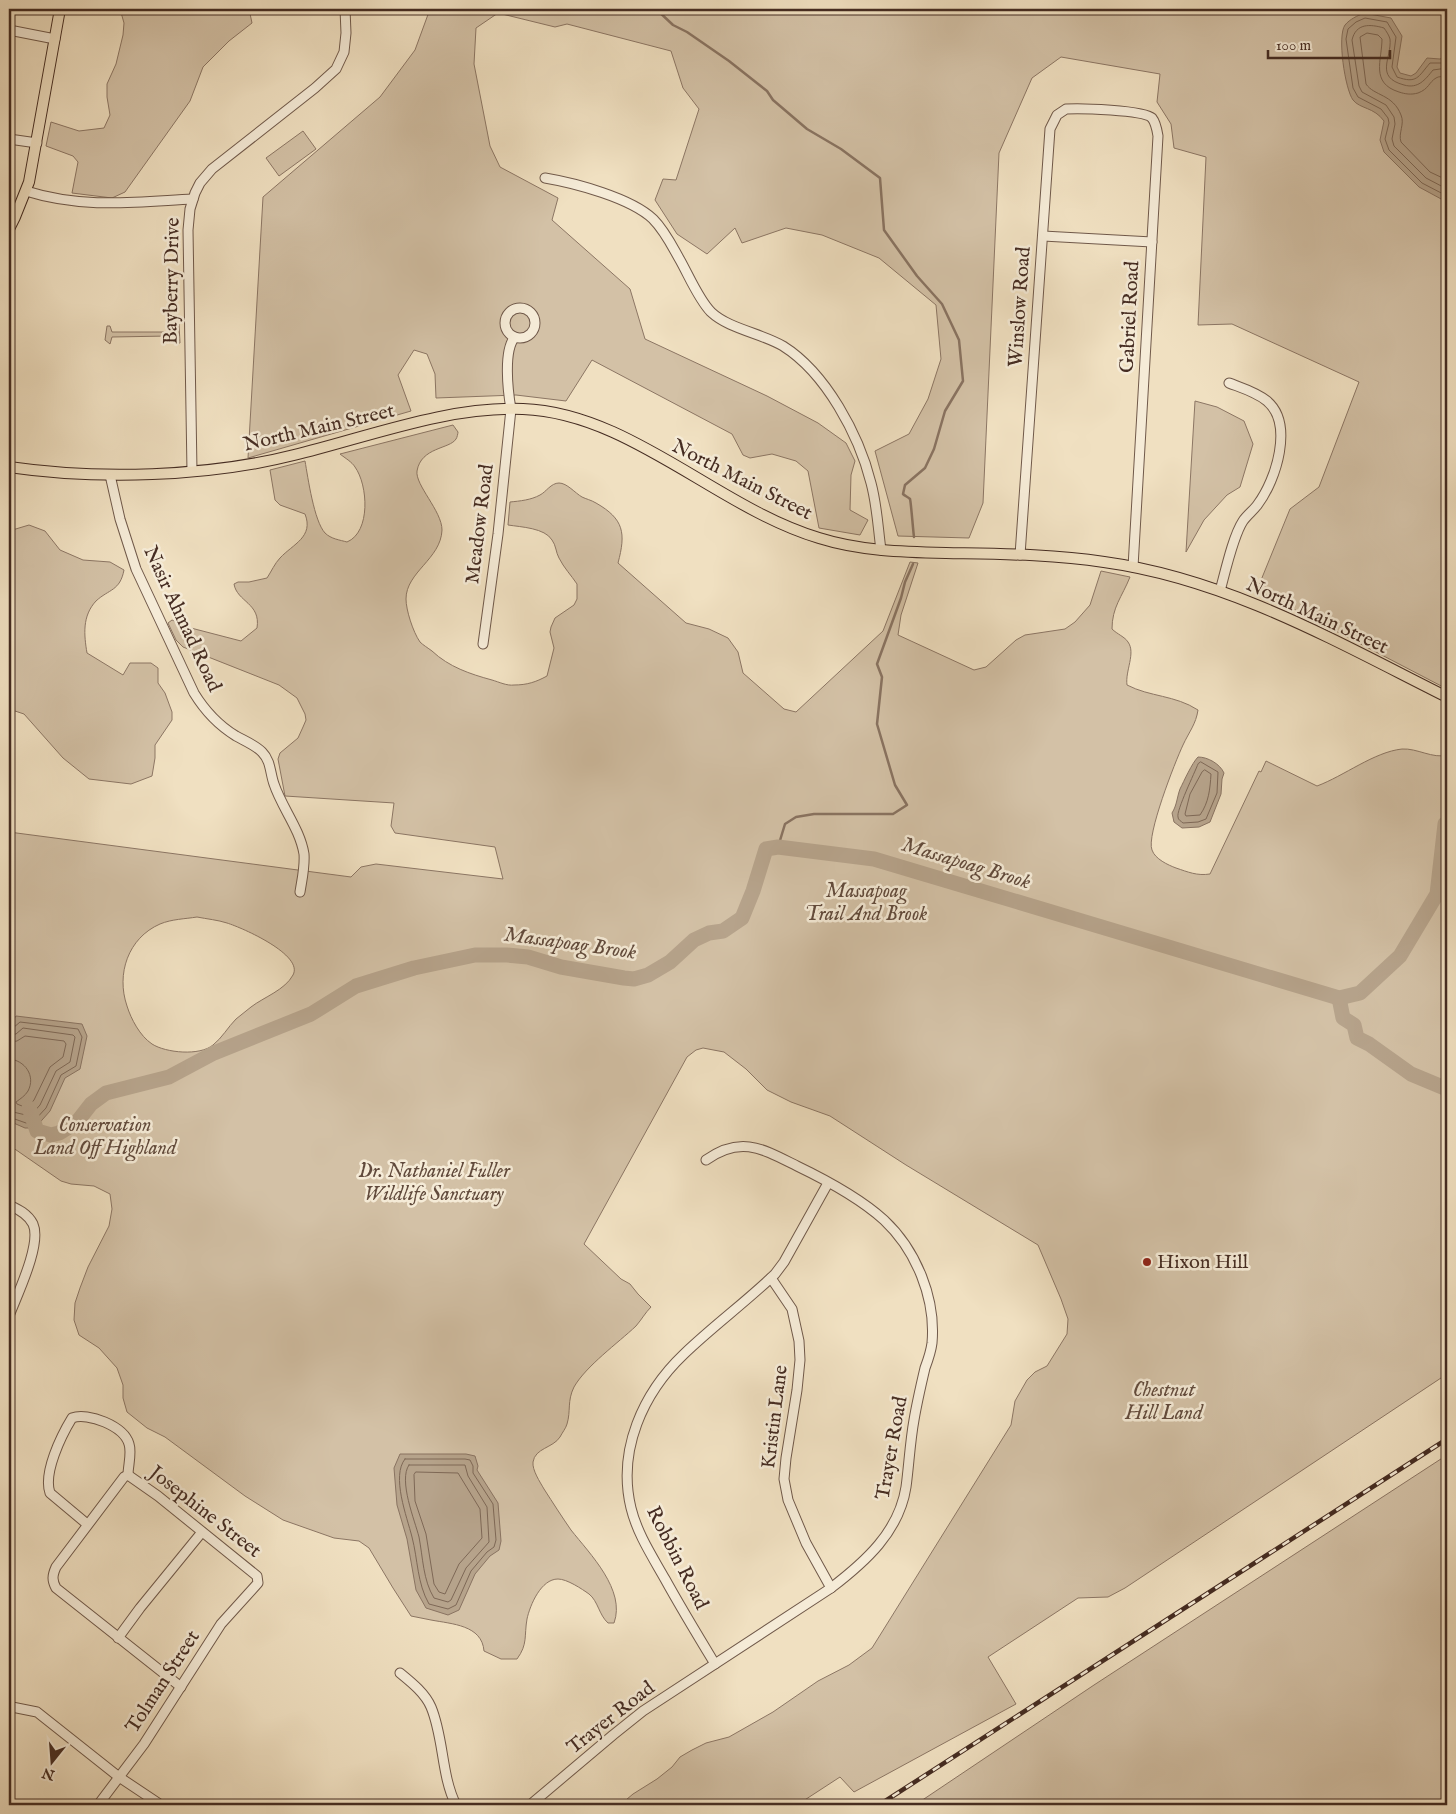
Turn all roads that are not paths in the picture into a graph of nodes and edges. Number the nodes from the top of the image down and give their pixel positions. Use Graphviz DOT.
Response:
graph roads {
  1 [pos="60,9"];
  2 [pos="345,9"];
  3 [pos="9,30"];
  4 [pos="55,38"];
  5 [pos="1106,110"];
  6 [pos="9,139"];
  7 [pos="37,143"];
  8 [pos="545,178"];
  9 [pos="26,191"];
  10 [pos="193,199"];
  11 [pos="9,229"];
  12 [pos="1043,236"];
  13 [pos="1152,242"];
  14 [pos="515,337"];
  15 [pos="1229,383"];
  16 [pos="511,409"];
  17 [pos="9,467"];
  18 [pos="192,471"];
  19 [pos="110,475"];
  20 [pos="881,550"];
  21 [pos="1020,555"];
  22 [pos="1133,567"];
  23 [pos="1220,591"];
  24 [pos="482,644"];
  25 [pos="1447,697"];
  26 [pos="300,892"];
  27 [pos="706,1160"];
  28 [pos="828,1183"];
  29 [pos="9,1205"];
  30 [pos="771,1278"];
  31 [pos="9,1316"];
  32 [pos="128,1475"];
  33 [pos="87,1524"];
  34 [pos="202,1532"];
  35 [pos="258,1579"];
  36 [pos="831,1588"];
  37 [pos="118,1638"];
  38 [pos="715,1664"];
  39 [pos="400,1673"];
  40 [pos="181,1687"];
  41 [pos="12,1707"];
  42 [pos="119,1777"];
  43 [pos="98,1805"];
  44 [pos="161,1805"];
  45 [pos="456,1805"];
  46 [pos="530,1805"];
  1 -- 4 [label="main road"];
  2 -- 10 [label="street, Bayberry Drive"];
  3 -- 4 [label="street"];
  4 -- 7 [label="main road"];
  5 -- 12 [label="street, Winslow Road"];
  5 -- 13 [label="street, Gabriel Road"];
  6 -- 7 [label="street"];
  7 -- 9 [label="main road"];
  8 -- 20 [label="street"];
  9 -- 10 [label="street"];
  9 -- 11 [label="main road"];
  10 -- 18 [label="street, Bayberry Drive"];
  12 -- 13 [label="street"];
  12 -- 21 [label="street, Winslow Road"];
  13 -- 22 [label="street, Gabriel Road"];
  14 -- 16 [label="street, Meadow Road"];
  15 -- 23 [label="street"];
  16 -- 18 [label="main road, North Main Street"];
  16 -- 20 [label="main road, North Main Street"];
  16 -- 24 [label="street, Meadow Road"];
  17 -- 19 [label="main road, North Main Street"];
  18 -- 19 [label="main road, North Main Street"];
  19 -- 26 [label="street, Nasir Ahmad Road"];
  20 -- 21 [label="main road, North Main Street"];
  21 -- 22 [label="main road, North Main Street"];
  22 -- 23 [label="main road, North Main Street"];
  23 -- 25 [label="main road, North Main Street"];
  27 -- 28 [label="street, Trayer Road"];
  28 -- 30 [label="street, Robbin Road"];
  28 -- 36 [label="street, Trayer Road"];
  29 -- 31 [label="street"];
  30 -- 36 [label="street, Kristin Lane"];
  30 -- 38 [label="street, Robbin Road"];
  32 -- 33 [label="street"];
  32 -- 33 [label="street"];
  32 -- 34 [label="street, Josephine Street"];
  33 -- 37 [label="street"];
  34 -- 35 [label="street, Josephine Street"];
  34 -- 37 [label="street"];
  35 -- 40 [label="street, Tolman Street"];
  36 -- 38 [label="street, Trayer Road"];
  37 -- 40 [label="street"];
  38 -- 46 [label="street, Trayer Road"];
  39 -- 45 [label="street"];
  40 -- 42 [label="street, Tolman Street"];
  41 -- 42 [label="street"];
  42 -- 43 [label="street, Tolman Street"];
  42 -- 44 [label="street"];
}
